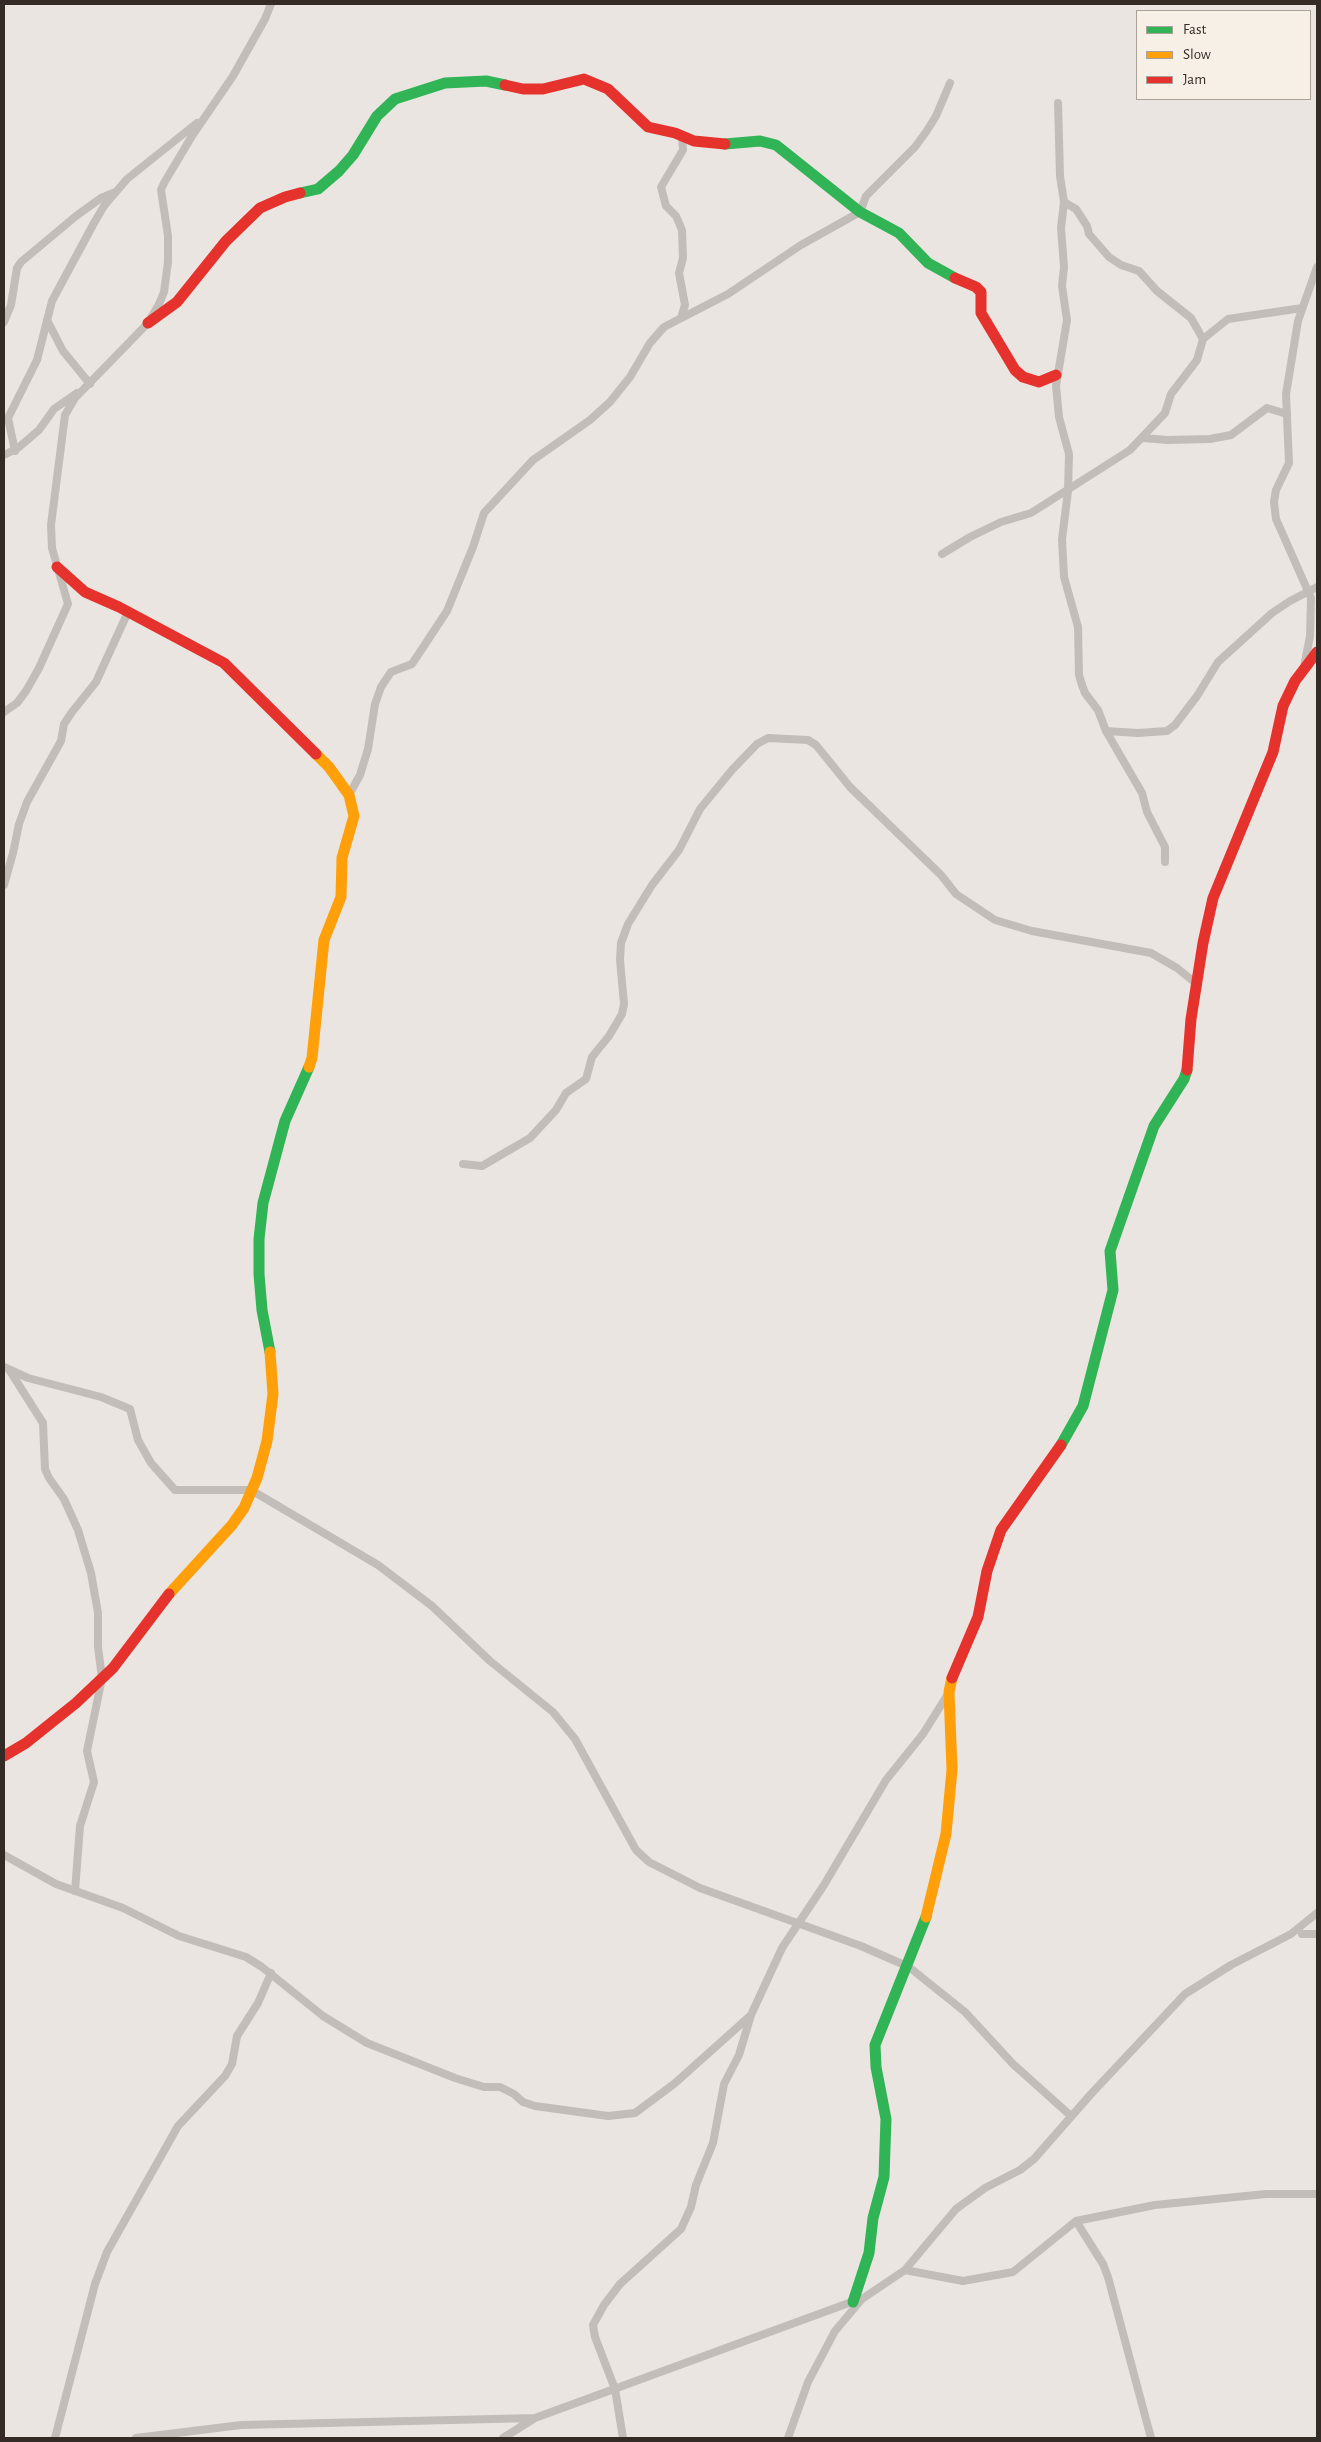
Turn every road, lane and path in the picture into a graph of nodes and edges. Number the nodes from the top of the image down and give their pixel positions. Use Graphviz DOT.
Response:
graph roads {
  1 [pos="271,4"];
  2 [pos="950,83"];
  3 [pos="1058,103"];
  4 [pos="205,117"];
  5 [pos="682,136"];
  6 [pos="116,191"];
  7 [pos="1064,202"];
  8 [pos="860,212"];
  9 [pos="1317,267"];
  10 [pos="1302,308"];
  11 [pos="681,318"];
  12 [pos="47,320"];
  13 [pos="4,322"];
  14 [pos="148,323"];
  15 [pos="1203,339"];
  16 [pos="1056,375"];
  17 [pos="90,384"];
  18 [pos="83,390"];
  19 [pos="1287,414"];
  20 [pos="1142,438"];
  21 [pos="15,451"];
  22 [pos="4,455"];
  23 [pos="1068,491"];
  24 [pos="942,554"];
  25 [pos="57,568"];
  26 [pos="1317,587"];
  27 [pos="1309,592"];
  28 [pos="128,612"];
  29 [pos="1317,652"];
  30 [pos="1303,668"];
  31 [pos="4,712"];
  32 [pos="1106,731"];
  33 [pos="349,795"];
  34 [pos="1165,862"];
  35 [pos="4,885"];
  36 [pos="1198,985"];
  37 [pos="463,1164"];
  38 [pos="7,1369"];
  39 [pos="251,1490"];
  40 [pos="102,1678"];
  41 [pos="950,1692"];
  42 [pos="4,1756"];
  43 [pos="4,1855"];
  44 [pos="75,1891"];
  45 [pos="1317,1913"];
  46 [pos="799,1924"];
  47 [pos="1302,1934"];
  48 [pos="1317,1934"];
  49 [pos="909,1967"];
  50 [pos="271,1973"];
  51 [pos="751,2015"];
  52 [pos="1071,2116"];
  53 [pos="1317,2194"];
  54 [pos="1076,2221"];
  55 [pos="905,2270"];
  56 [pos="857,2300"];
  57 [pos="615,2388"];
  58 [pos="535,2418"];
  59 [pos="55,2438"];
  60 [pos="136,2438"];
  61 [pos="503,2438"];
  62 [pos="623,2438"];
  63 [pos="788,2438"];
  64 [pos="1151,2438"];
  1 -- 4 [label="street"];
  2 -- 8 [label="street"];
  3 -- 7 [label="street"];
  4 -- 6 [label="street"];
  4 -- 14 [label="street"];
  5 -- 8 [label="street"];
  5 -- 11 [label="street"];
  5 -- 14 [label="street"];
  6 -- 12 [label="street"];
  6 -- 13 [label="street"];
  7 -- 15 [label="street"];
  7 -- 16 [label="street"];
  8 -- 11 [label="street"];
  8 -- 16 [label="street"];
  9 -- 10 [label="street"];
  10 -- 15 [label="street"];
  10 -- 19 [label="street"];
  11 -- 33 [label="street"];
  12 -- 17 [label="street"];
  12 -- 21 [label="street"];
  14 -- 17 [label="street"];
  15 -- 20 [label="street"];
  16 -- 23 [label="street"];
  17 -- 18 [label="street"];
  18 -- 21 [label="street"];
  18 -- 25 [label="street"];
  19 -- 20 [label="street"];
  19 -- 27 [label="street"];
  20 -- 23 [label="street"];
  21 -- 22 [label="street"];
  23 -- 24 [label="street"];
  23 -- 32 [label="street"];
  25 -- 28 [label="street"];
  25 -- 31 [label="street"];
  26 -- 27 [label="street"];
  27 -- 30 [label="street"];
  27 -- 32 [label="street"];
  28 -- 33 [label="street"];
  28 -- 35 [label="street"];
  29 -- 30 [label="street"];
  30 -- 36 [label="street"];
  32 -- 34 [label="street"];
  33 -- 39 [label="street"];
  36 -- 37 [label="street"];
  36 -- 41 [label="street"];
  38 -- 39 [label="street"];
  38 -- 40 [label="street"];
  39 -- 40 [label="street"];
  39 -- 46 [label="street"];
  40 -- 42 [label="street"];
  40 -- 44 [label="street"];
  41 -- 46 [label="street"];
  41 -- 49 [label="street"];
  43 -- 44 [label="street"];
  44 -- 50 [label="street"];
  45 -- 52 [label="street"];
  46 -- 49 [label="street"];
  46 -- 51 [label="street"];
  47 -- 48 [label="street"];
  49 -- 52 [label="street"];
  49 -- 56 [label="street"];
  50 -- 51 [label="street"];
  50 -- 59 [label="street"];
  51 -- 57 [label="street"];
  52 -- 55 [label="street"];
  53 -- 54 [label="street"];
  54 -- 55 [label="street"];
  54 -- 64 [label="street"];
  55 -- 56 [label="street"];
  56 -- 57 [label="street"];
  56 -- 63 [label="street"];
  57 -- 58 [label="street"];
  57 -- 62 [label="street"];
  58 -- 60 [label="street"];
  58 -- 61 [label="street"];
}
